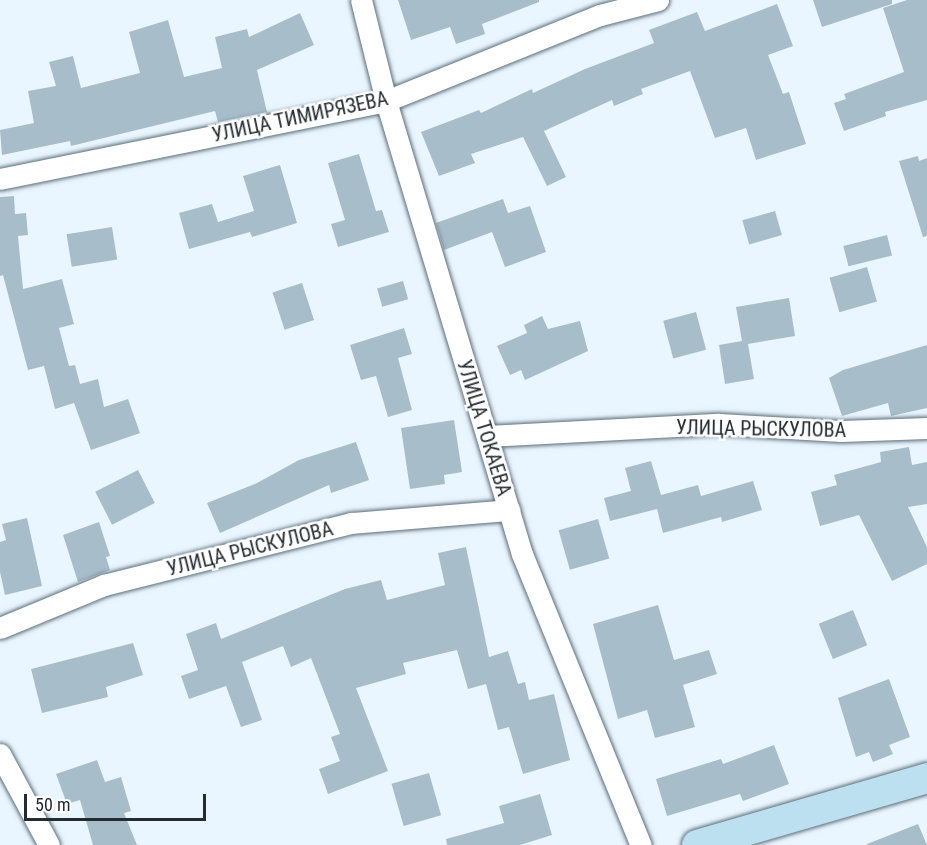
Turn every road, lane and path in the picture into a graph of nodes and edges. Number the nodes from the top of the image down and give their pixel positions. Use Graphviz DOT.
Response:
graph roads {
  1 [pos="361,0"];
  2 [pos="658,0"];
  3 [pos="386,101"];
  4 [pos="0,179"];
  5 [pos="927,428"];
  6 [pos="487,436"];
  7 [pos="509,510"];
  8 [pos="0,628"];
  9 [pos="0,754"];
  10 [pos="927,778"];
  11 [pos="49,845"];
  12 [pos="640,845"];
  13 [pos="697,845"];
  1 -- 3 [label="street, УЛИЦА ТОКАЕВА"];
  2 -- 3 [label="street, УЛИЦА ТИМИРЯЗЕВА"];
  3 -- 4 [label="street, УЛИЦА ТИМИРЯЗЕВА"];
  3 -- 6 [label="street, УЛИЦА ТОКАЕВА"];
  5 -- 6 [label="street, УЛИЦА РЫСКУЛОВА"];
  6 -- 7 [label="street, УЛИЦА ТОКАЕВА"];
  7 -- 8 [label="street, УЛИЦА РЫСКУЛОВА"];
  7 -- 12 [label="street, УЛИЦА ТОКАЕВА"];
  9 -- 11 [label="street"];
  10 -- 13 [label="main road"];
}
